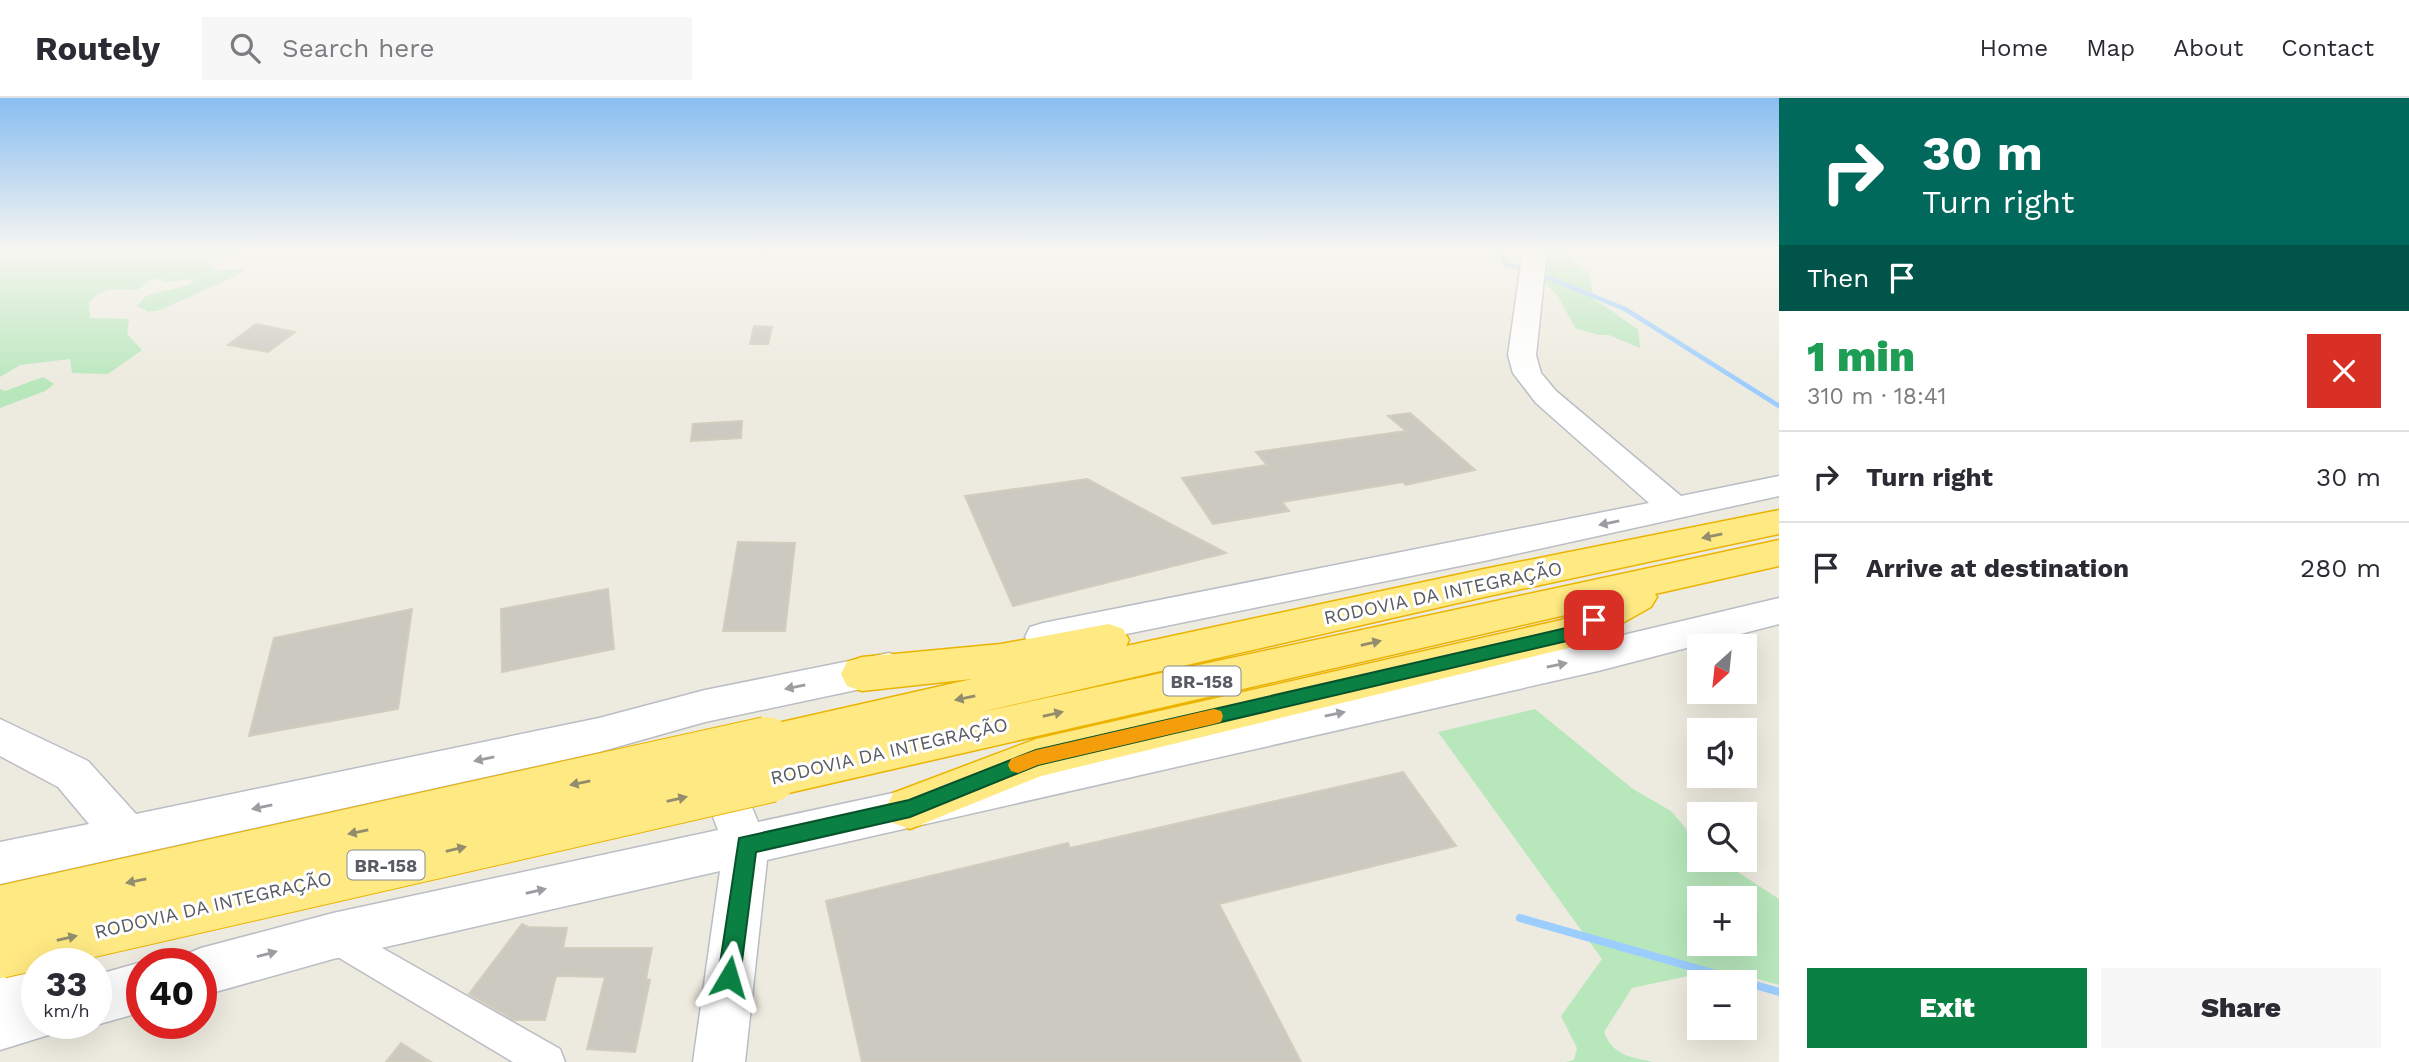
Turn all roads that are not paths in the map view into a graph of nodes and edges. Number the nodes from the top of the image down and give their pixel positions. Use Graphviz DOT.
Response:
graph roads {
  1 [pos="1529,295"];
  2 [pos="1779,486"];
  3 [pos="1676,509"];
  4 [pos="1779,522"];
  5 [pos="1779,553"];
  6 [pos="1659,564"];
  7 [pos="1779,611"];
  8 [pos="862,674"];
  9 [pos="599,735"];
  10 [pos="0,736"];
  11 [pos="769,760"];
  12 [pos="910,808"];
  13 [pos="127,836"];
  14 [pos="746,845"];
  15 [pos="0,863"];
  16 [pos="0,911"];
  17 [pos="333,936"];
  18 [pos="0,953"];
  19 [pos="217,968"];
  20 [pos="21,999"];
  21 [pos="21,1020"];
  22 [pos="0,1025"];
  23 [pos="547,1062"];
  24 [pos="719,1062"];
  1 -- 3 [label="main road"];
  2 -- 3 [label="main road, BR-158"];
  3 -- 8 [label="main road, BR-158, one-way"];
  4 -- 6 [label="highway, RODOVIA DA INTEGRAÇÃO / BR-158, one-way"];
  5 -- 6 [label="highway, RODOVIA DA INTEGRAÇÃO / BR-158"];
  6 -- 8 [label="highway, BR-158, one-way"];
  6 -- 11 [label="highway, RODOVIA DA INTEGRAÇÃO / BR-158"];
  6 -- 12 [label="highway, BR-158"];
  12 -- 7 [label="main road, BR-158, one-way"];
  8 -- 9 [label="main road, BR-158, one-way"];
  9 -- 13 [label="main road, BR-158, one-way"];
  9 -- 14 [label="main road"];
  10 -- 13 [label="main road"];
  11 -- 16 [label="highway, RODOVIA DA INTEGRAÇÃO / BR-158, one-way, bridge"];
  18 -- 11 [label="highway, RODOVIA DA INTEGRAÇÃO / BR-158, one-way, bridge"];
  12 -- 14 [label="main road, BR-158"];
  13 -- 15 [label="main road, BR-158"];
  13 -- 20 [label="main road"];
  17 -- 14 [label="main road, BR-158, one-way"];
  14 -- 24 [label="main road"];
  19 -- 17 [label="main road, BR-158, one-way"];
  17 -- 23 [label="street"];
  21 -- 22 [label="main road"];
}
